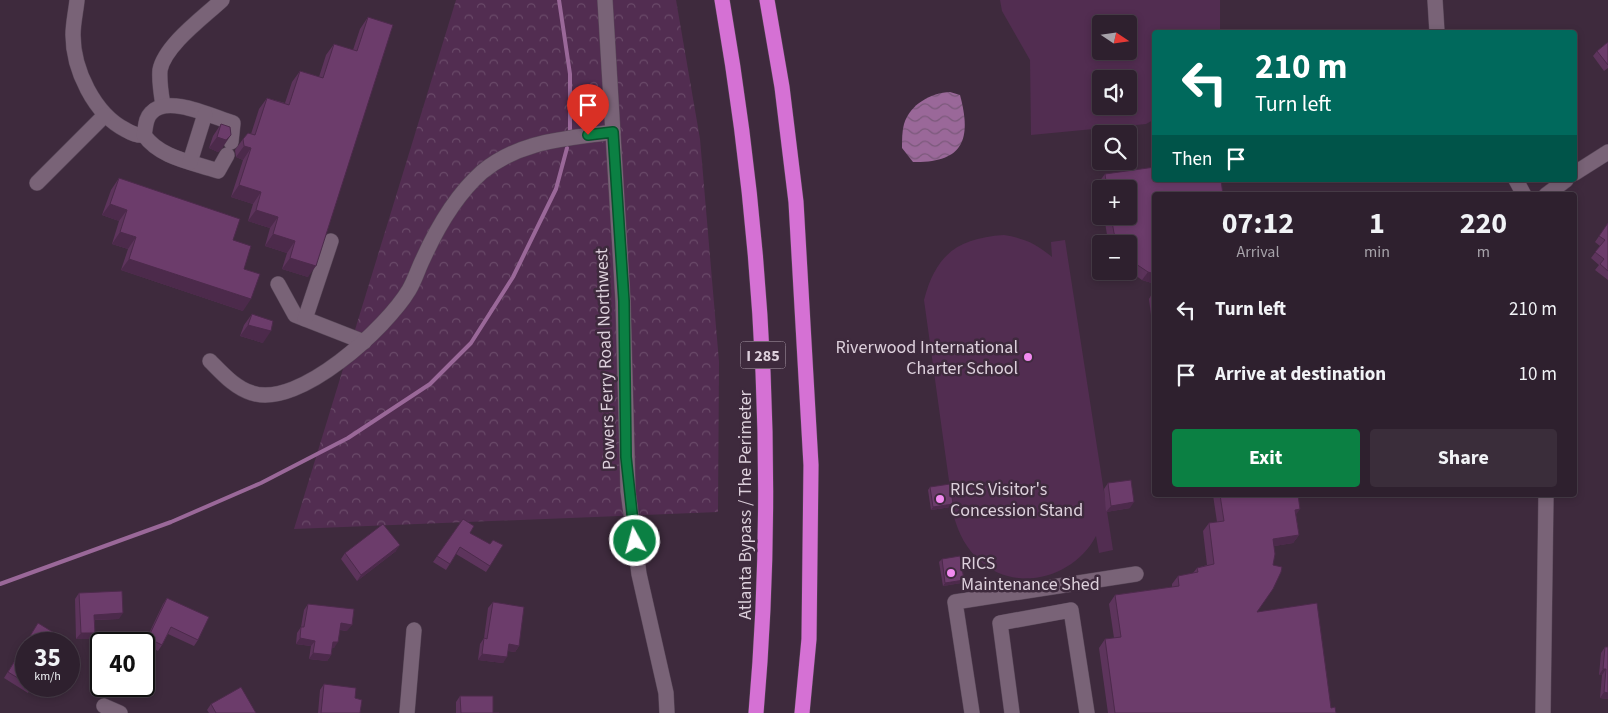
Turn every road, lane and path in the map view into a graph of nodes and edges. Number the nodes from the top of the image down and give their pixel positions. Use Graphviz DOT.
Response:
graph roads {
  1 [pos="77,0"];
  2 [pos="222,0"];
  3 [pos="605,0"];
  4 [pos="722,0"];
  5 [pos="767,0"];
  6 [pos="1436,0"];
  7 [pos="1437,30"];
  8 [pos="163,105"];
  9 [pos="205,114"];
  10 [pos="105,115"];
  11 [pos="613,132"];
  12 [pos="144,135"];
  13 [pos="1608,152"];
  14 [pos="190,162"];
  15 [pos="1577,172"];
  16 [pos="1563,182"];
  17 [pos="37,183"];
  18 [pos="1550,192"];
  19 [pos="331,241"];
  20 [pos="278,284"];
  21 [pos="305,319"];
  22 [pos="364,342"];
  23 [pos="210,361"];
  24 [pos="1546,497"];
  25 [pos="1136,574"];
  26 [pos="414,630"];
  27 [pos="104,706"];
  28 [pos="120,713"];
  29 [pos="407,713"];
  30 [pos="667,713"];
  31 [pos="756,713"];
  32 [pos="802,713"];
  33 [pos="972,713"];
  34 [pos="1012,713"];
  35 [pos="1087,713"];
  36 [pos="1543,713"];
  1 -- 10 [label="street"];
  2 -- 8 [label="street"];
  3 -- 11 [label="street, Powers Ferry Road Northwest"];
  4 -- 31 [label="highway, Atlanta Bypass / The Perimeter / I 285"];
  5 -- 32 [label="highway, I 285"];
  6 -- 7 [label="street"];
  8 -- 9 [label="street"];
  8 -- 12 [label="street"];
  9 -- 14 [label="street"];
  9 -- 14 [label="street"];
  10 -- 12 [label="street"];
  10 -- 17 [label="street"];
  11 -- 22 [label="street"];
  11 -- 30 [label="street, Powers Ferry Road Northwest"];
  12 -- 14 [label="street"];
  13 -- 15 [label="street"];
  16 -- 18 [label="street"];
  19 -- 21 [label="street"];
  20 -- 21 [label="street"];
  21 -- 22 [label="street"];
  22 -- 23 [label="street"];
  24 -- 36 [label="street"];
  25 -- 33 [label="street"];
  26 -- 29 [label="street"];
  27 -- 28 [label="street"];
  34 -- 35 [label="street"];
}
